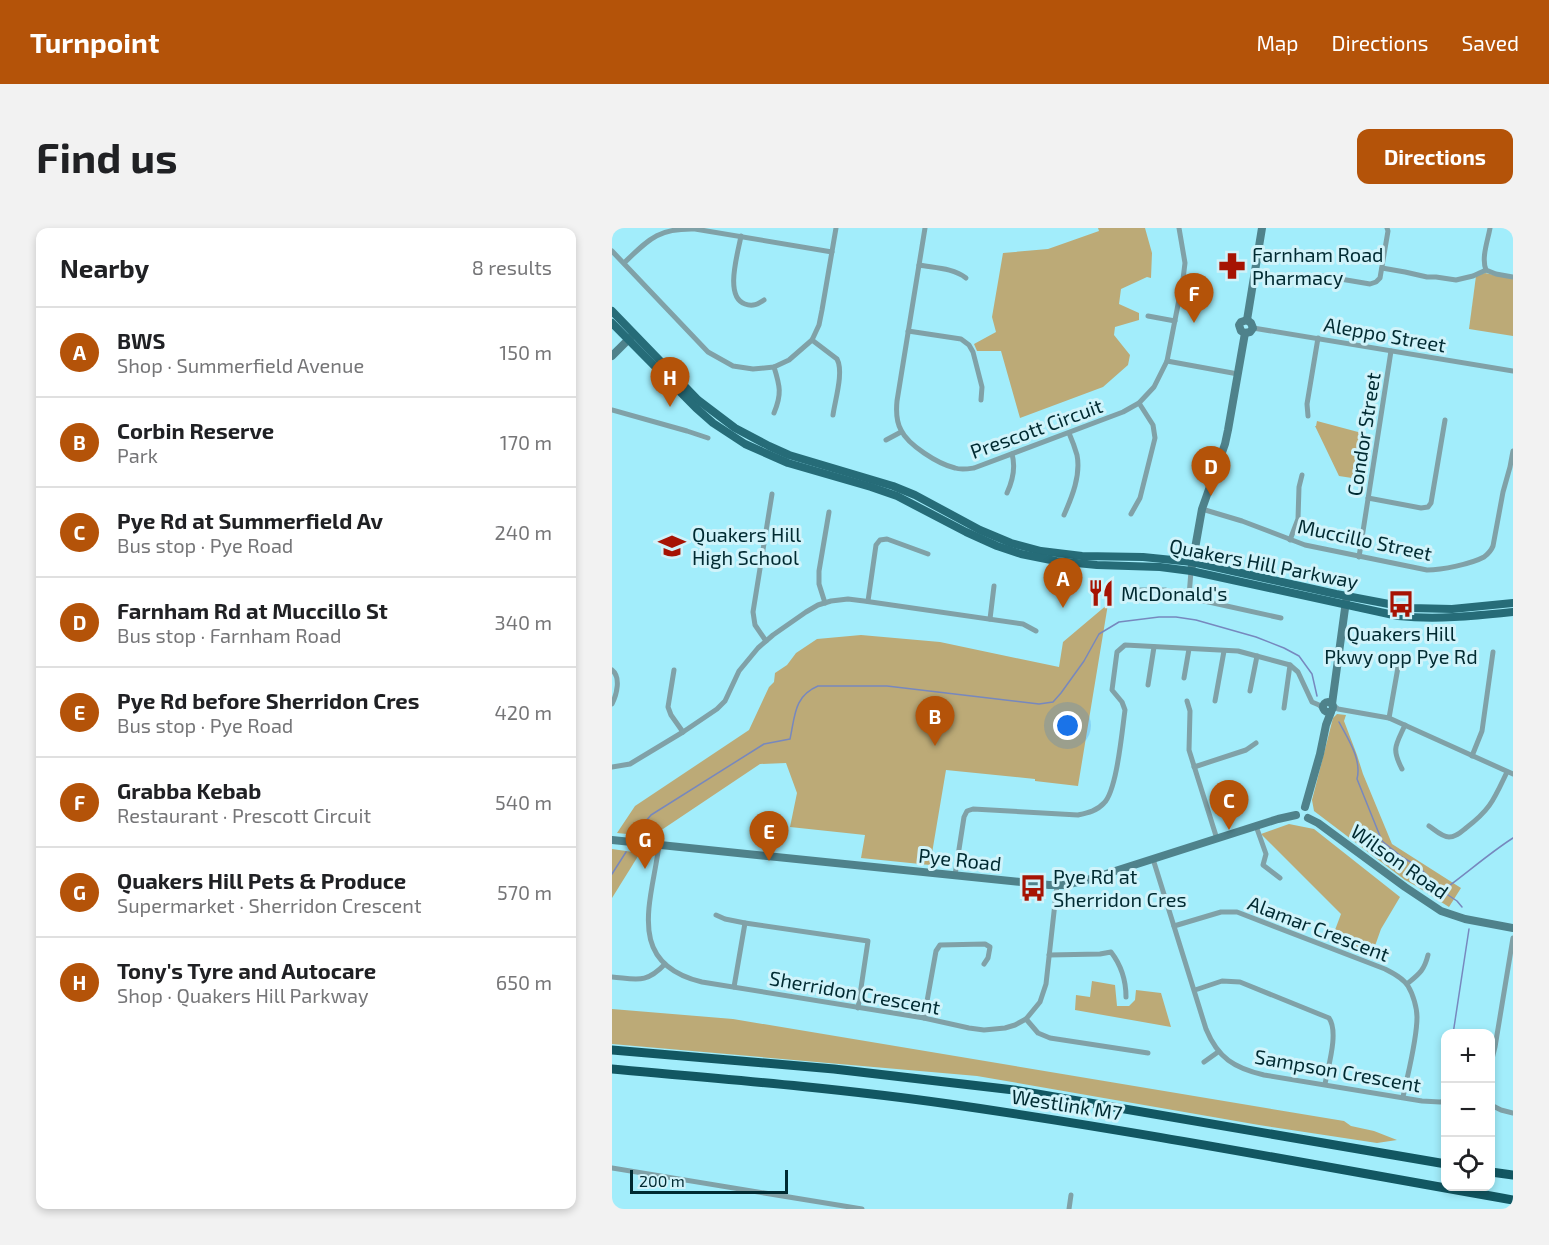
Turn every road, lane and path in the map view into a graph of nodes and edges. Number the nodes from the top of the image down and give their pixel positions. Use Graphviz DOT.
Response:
graph roads {
  1 [pos="836,228"];
  2 [pos="925,228"];
  3 [pos="1179,228"];
  4 [pos="1262,228"];
  5 [pos="1490,228"];
  6 [pos="1388,229"];
  7 [pos="741,236"];
  8 [pos="612,251"];
  9 [pos="832,252"];
  10 [pos="624,263"];
  11 [pos="919,265"];
  12 [pos="1382,268"];
  13 [pos="1486,270"];
  14 [pos="1317,275"];
  15 [pos="1513,277"];
  16 [pos="966,278"];
  17 [pos="764,300"];
  18 [pos="612,311"];
  19 [pos="1149,316"];
  20 [pos="1246,320"];
  21 [pos="1175,321"];
  22 [pos="612,323"];
  23 [pos="1253,328"];
  24 [pos="908,331"];
  25 [pos="1245,333"];
  26 [pos="631,337"];
  27 [pos="1318,338"];
  28 [pos="812,340"];
  29 [pos="1391,351"];
  30 [pos="612,356"];
  31 [pos="1167,361"];
  32 [pos="774,367"];
  33 [pos="1513,371"];
  34 [pos="1238,374"];
  35 [pos="981,400"];
  36 [pos="1139,403"];
  37 [pos="612,410"];
  38 [pos="774,413"];
  39 [pos="832,415"];
  40 [pos="1308,416"];
  41 [pos="1445,420"];
  42 [pos="901,432"];
  43 [pos="1069,433"];
  44 [pos="708,438"];
  45 [pos="886,440"];
  46 [pos="1513,451"];
  47 [pos="1012,454"];
  48 [pos="1302,476"];
  49 [pos="1007,493"];
  50 [pos="772,494"];
  51 [pos="1368,498"];
  52 [pos="1202,509"];
  53 [pos="829,512"];
  54 [pos="1131,514"];
  55 [pos="1064,515"];
  56 [pos="1290,540"];
  57 [pos="928,554"];
  58 [pos="1359,557"];
  59 [pos="1191,566"];
  60 [pos="994,586"];
  61 [pos="1135,590"];
  62 [pos="1187,596"];
  63 [pos="1346,600"];
  64 [pos="868,601"];
  65 [pos="825,603"];
  66 [pos="1513,603"];
  67 [pos="1513,612"];
  68 [pos="1281,618"];
  69 [pos="990,619"];
  70 [pos="1036,631"];
  71 [pos="766,641"];
  72 [pos="1154,646"];
  73 [pos="1189,649"];
  74 [pos="1224,651"];
  75 [pos="1493,652"];
  76 [pos="1257,656"];
  77 [pos="1400,656"];
  78 [pos="1290,665"];
  79 [pos="612,670"];
  80 [pos="674,670"];
  81 [pos="1184,678"];
  82 [pos="1148,685"];
  83 [pos="1250,691"];
  84 [pos="1187,701"];
  85 [pos="1215,701"];
  86 [pos="612,704"];
  87 [pos="1328,707"];
  88 [pos="1284,708"];
  89 [pos="1389,718"];
  90 [pos="1405,725"];
  91 [pos="683,732"];
  92 [pos="1256,743"];
  93 [pos="1472,756"];
  94 [pos="612,767"];
  95 [pos="1194,767"];
  96 [pos="1402,769"];
  97 [pos="1510,773"];
  98 [pos="1305,807"];
  99 [pos="1296,815"];
  100 [pos="1308,818"];
  101 [pos="1256,826"];
  102 [pos="1429,826"];
  103 [pos="1217,839"];
  104 [pos="612,840"];
  105 [pos="659,845"];
  106 [pos="1153,860"];
  107 [pos="955,875"];
  108 [pos="1280,878"];
  109 [pos="1057,885"];
  110 [pos="716,915"];
  111 [pos="745,923"];
  112 [pos="1174,926"];
  113 [pos="1513,928"];
  114 [pos="1513,938"];
  115 [pos="1049,955"];
  116 [pos="1428,955"];
  117 [pos="665,964"];
  118 [pos="984,964"];
  119 [pos="612,977"];
  120 [pos="1407,984"];
  121 [pos="734,987"];
  122 [pos="1195,990"];
  123 [pos="1126,997"];
  124 [pos="858,1008"];
  125 [pos="924,1018"];
  126 [pos="1026,1019"];
  127 [pos="1495,1047"];
  128 [pos="612,1050"];
  129 [pos="1218,1052"];
  130 [pos="1148,1053"];
  131 [pos="1204,1062"];
  132 [pos="612,1069"];
  133 [pos="1325,1084"];
  134 [pos="1403,1096"];
  135 [pos="1441,1101"];
  136 [pos="1495,1108"];
  137 [pos="1513,1113"];
  138 [pos="1441,1163"];
  139 [pos="612,1168"];
  140 [pos="1495,1173"];
  141 [pos="1513,1175"];
  142 [pos="1071,1196"];
  143 [pos="1513,1200"];
  144 [pos="862,1209"];
  145 [pos="1069,1209"];
  1 -- 9 [label="street"];
  2 -- 11 [label="street"];
  3 -- 21 [label="street, Prescott Circuit"];
  4 -- 20 [label="street"];
  5 -- 13 [label="street"];
  6 -- 12 [label="street"];
  7 -- 9 [label="street"];
  7 -- 10 [label="street"];
  7 -- 17 [label="street"];
  8 -- 10 [label="street"];
  9 -- 28 [label="street"];
  10 -- 32 [label="street"];
  11 -- 16 [label="street"];
  11 -- 24 [label="street"];
  12 -- 13 [label="street"];
  12 -- 14 [label="street"];
  13 -- 15 [label="street"];
  18 -- 26 [label="main road, Quakers Hill Parkway"];
  19 -- 21 [label="street"];
  20 -- 23 [label="street"];
  20 -- 25 [label="street"];
  21 -- 31 [label="street, Prescott Circuit"];
  22 -- 26 [label="main road, Quakers Hill Parkway"];
  23 -- 25 [label="street"];
  23 -- 27 [label="street, Aleppo Street"];
  24 -- 35 [label="street"];
  24 -- 42 [label="street"];
  25 -- 34 [label="street"];
  26 -- 30 [label="street"];
  26 -- 59 [label="main road, Quakers Hill Parkway"];
  27 -- 29 [label="street, Aleppo Street"];
  27 -- 40 [label="street"];
  28 -- 32 [label="street"];
  28 -- 39 [label="street"];
  29 -- 33 [label="street, Aleppo Street"];
  29 -- 51 [label="street, Condor Street"];
  31 -- 34 [label="street"];
  31 -- 36 [label="street, Prescott Circuit"];
  32 -- 38 [label="street"];
  34 -- 52 [label="street"];
  36 -- 43 [label="street, Prescott Circuit"];
  36 -- 54 [label="street"];
  37 -- 44 [label="street"];
  41 -- 51 [label="street"];
  42 -- 45 [label="street"];
  42 -- 47 [label="street, Prescott Circuit"];
  43 -- 47 [label="street, Prescott Circuit"];
  43 -- 55 [label="street"];
  46 -- 58 [label="street, Muccillo Street"];
  47 -- 49 [label="street"];
  48 -- 56 [label="street"];
  50 -- 71 [label="street"];
  51 -- 58 [label="street, Condor Street"];
  52 -- 56 [label="street, Muccillo Street"];
  52 -- 59 [label="street"];
  53 -- 65 [label="street"];
  56 -- 58 [label="street, Muccillo Street"];
  57 -- 64 [label="street"];
  59 -- 62 [label="street"];
  59 -- 63 [label="main road, Quakers Hill Parkway"];
  60 -- 69 [label="street"];
  61 -- 62 [label="street"];
  62 -- 68 [label="street"];
  63 -- 66 [label="main road, Quakers Hill Parkway"];
  63 -- 67 [label="main road, Quakers Hill Parkway"];
  63 -- 87 [label="street"];
  64 -- 65 [label="street"];
  64 -- 69 [label="street"];
  65 -- 71 [label="street"];
  69 -- 70 [label="street"];
  71 -- 91 [label="street"];
  72 -- 73 [label="street"];
  72 -- 82 [label="street"];
  72 -- 107 [label="street"];
  73 -- 74 [label="street"];
  73 -- 81 [label="street"];
  74 -- 76 [label="street"];
  74 -- 85 [label="street"];
  75 -- 93 [label="street"];
  76 -- 78 [label="street"];
  76 -- 83 [label="street"];
  77 -- 89 [label="street"];
  78 -- 87 [label="street"];
  78 -- 88 [label="street"];
  79 -- 86 [label="street"];
  80 -- 91 [label="street"];
  84 -- 95 [label="street"];
  87 -- 89 [label="street"];
  87 -- 98 [label="street"];
  89 -- 90 [label="street"];
  90 -- 93 [label="street"];
  90 -- 96 [label="street"];
  91 -- 94 [label="street"];
  92 -- 95 [label="street"];
  93 -- 97 [label="street"];
  95 -- 103 [label="street"];
  97 -- 102 [label="street"];
  98 -- 99 [label="street"];
  98 -- 100 [label="street"];
  99 -- 100 [label="street"];
  99 -- 101 [label="street, Pye Road"];
  100 -- 113 [label="street, Wilson Road"];
  101 -- 103 [label="street, Pye Road"];
  101 -- 108 [label="street"];
  103 -- 106 [label="street, Pye Road"];
  104 -- 105 [label="street, Pye Road"];
  105 -- 107 [label="street, Pye Road"];
  105 -- 117 [label="street, Sherridon Crescent"];
  106 -- 109 [label="street, Pye Road"];
  106 -- 112 [label="street"];
  107 -- 109 [label="street, Pye Road"];
  109 -- 115 [label="street"];
  110 -- 111 [label="street"];
  111 -- 121 [label="street"];
  111 -- 124 [label="street"];
  112 -- 120 [label="street, Alamar Crescent"];
  112 -- 122 [label="street"];
  114 -- 127 [label="street"];
  115 -- 123 [label="street"];
  115 -- 126 [label="street"];
  116 -- 120 [label="street"];
  117 -- 119 [label="street"];
  117 -- 121 [label="street, Sherridon Crescent"];
  118 -- 125 [label="street"];
  120 -- 134 [label="street, Alamar Crescent"];
  121 -- 124 [label="street, Sherridon Crescent"];
  122 -- 129 [label="street"];
  122 -- 133 [label="street"];
  124 -- 125 [label="street, Sherridon Crescent"];
  125 -- 126 [label="street, Sherridon Crescent"];
  126 -- 130 [label="street"];
  128 -- 138 [label="highway, Westlink M7"];
  129 -- 131 [label="street"];
  129 -- 133 [label="street, Sampson Crescent"];
  132 -- 143 [label="highway, Westlink M7"];
  133 -- 134 [label="street, Sampson Crescent"];
  134 -- 135 [label="street, Sampson Crescent"];
  136 -- 137 [label="street"];
  139 -- 144 [label="street"];
  140 -- 141 [label="highway"];
  142 -- 145 [label="street"];
}
